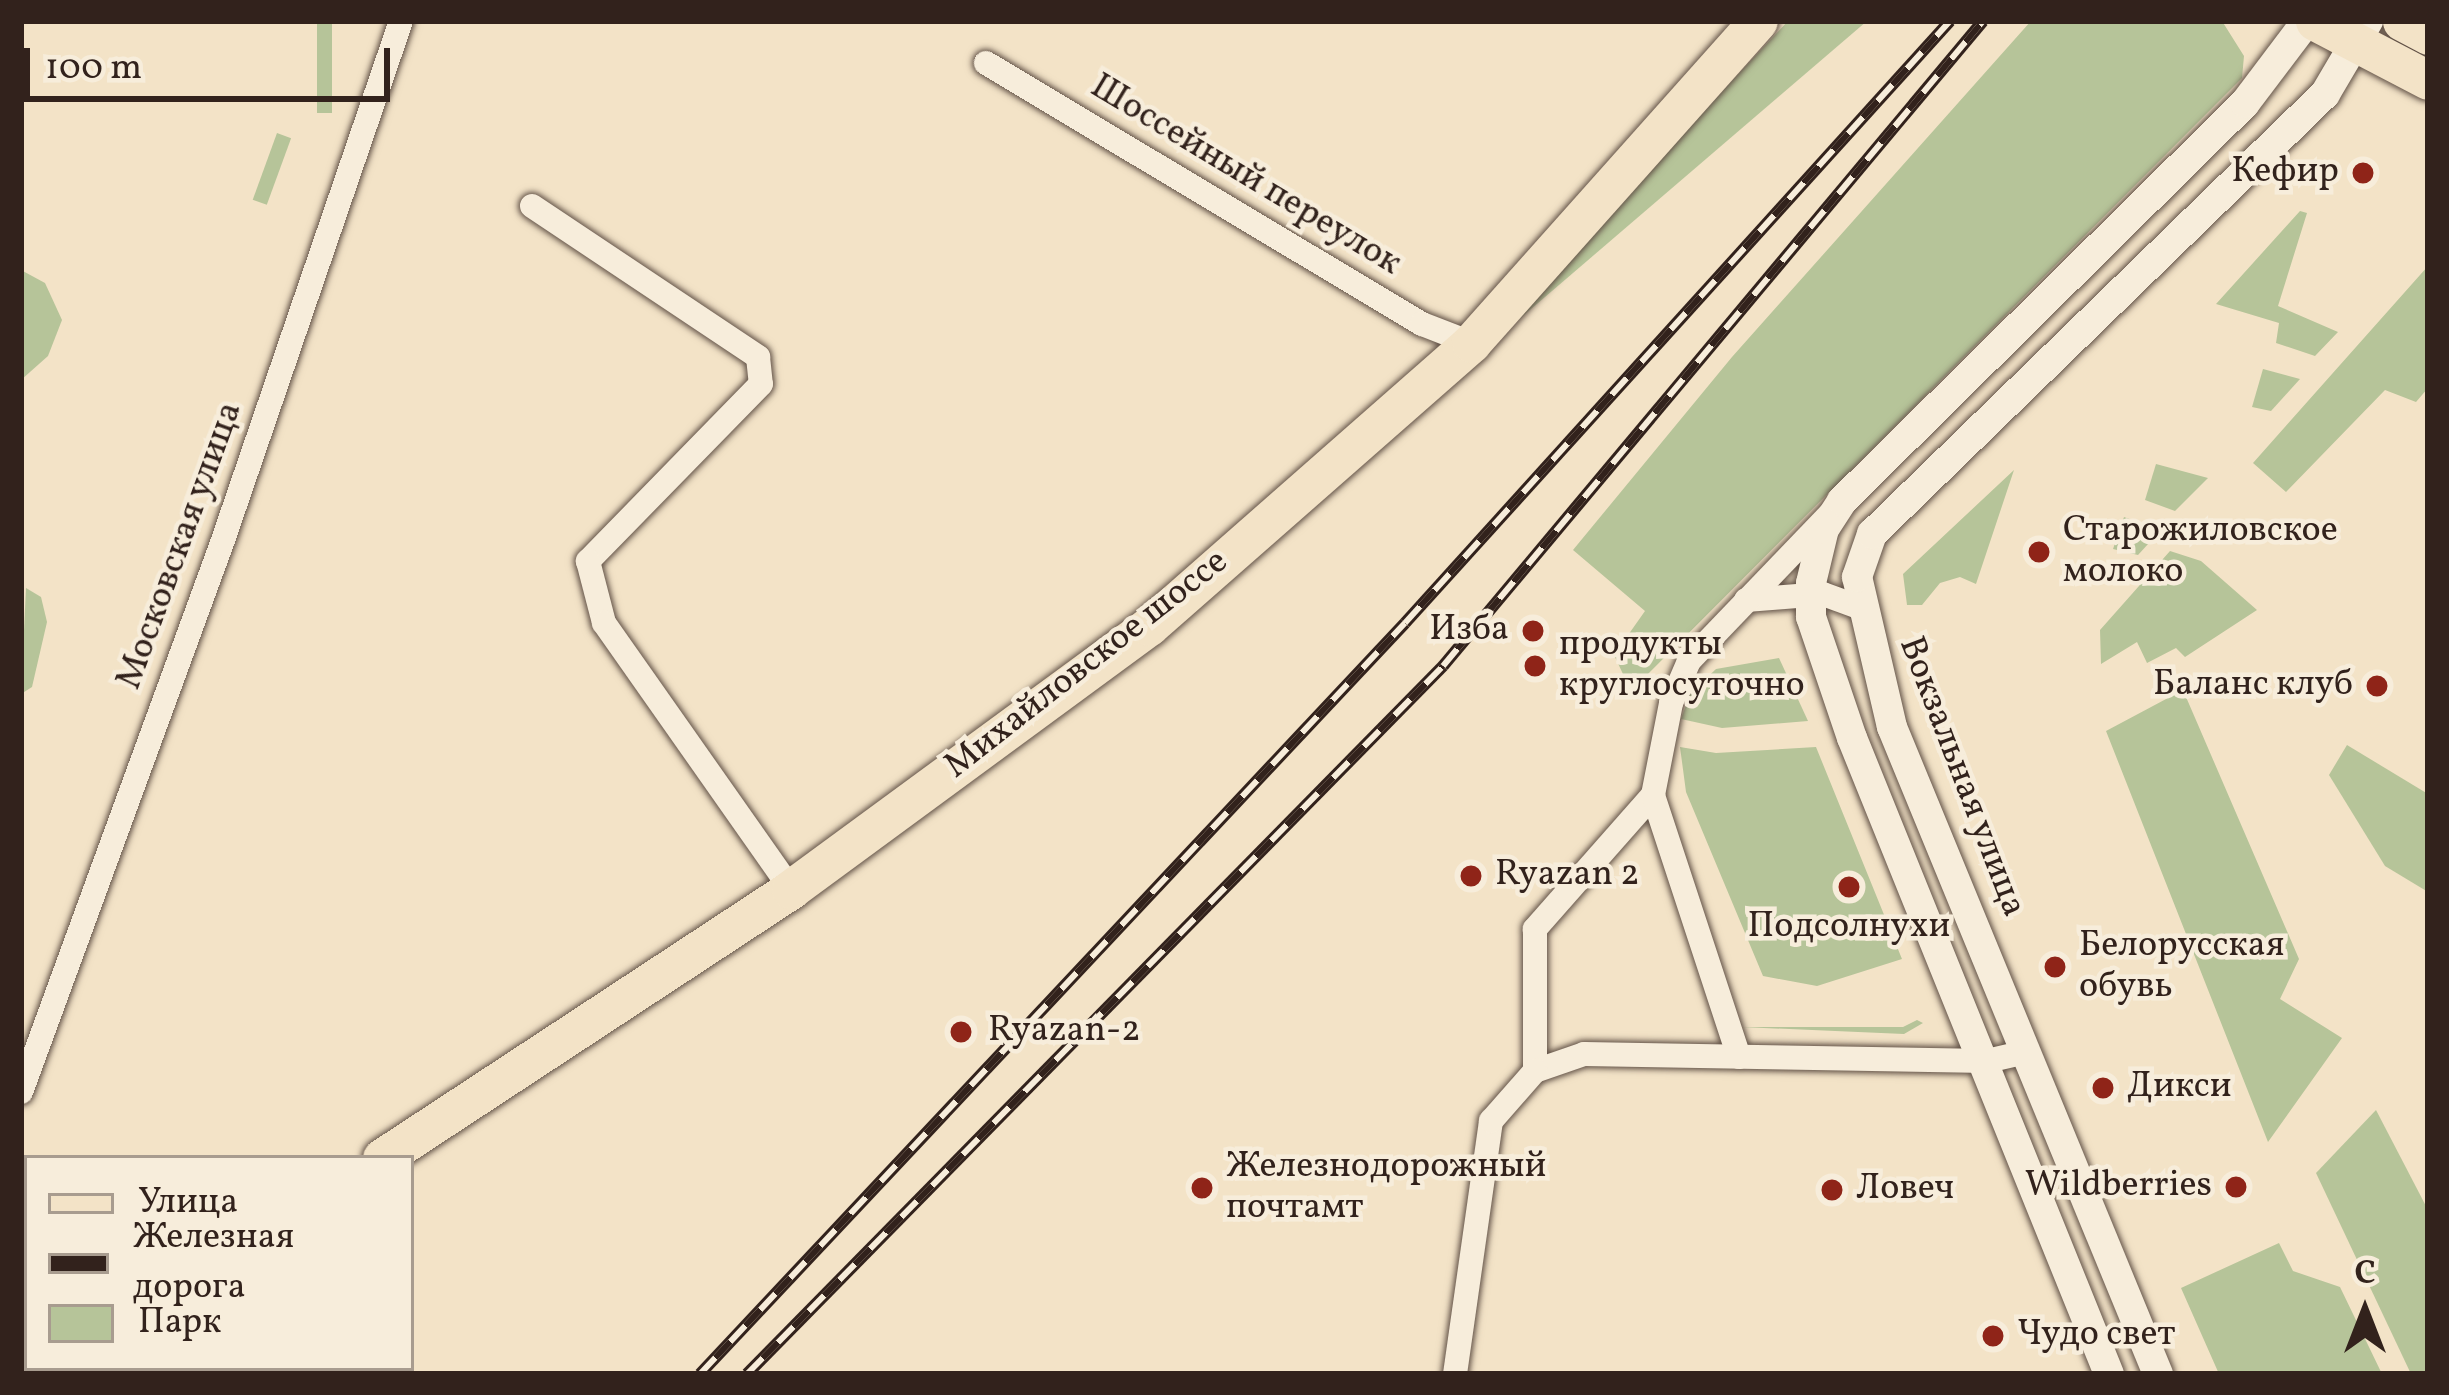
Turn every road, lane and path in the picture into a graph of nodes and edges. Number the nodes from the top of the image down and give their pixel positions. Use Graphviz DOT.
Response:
graph roads {
  1 [pos="401,21"];
  2 [pos="1758,21"];
  3 [pos="2311,21"];
  4 [pos="2402,21"];
  5 [pos="2361,31"];
  6 [pos="2428,35"];
  7 [pos="986,63"];
  8 [pos="2428,80"];
  9 [pos="532,206"];
  10 [pos="1471,343"];
  11 [pos="1843,501"];
  12 [pos="1811,595"];
  13 [pos="1746,600"];
  14 [pos="1858,607"];
  15 [pos="1653,795"];
  16 [pos="790,889"];
  17 [pos="2026,1052"];
  18 [pos="1739,1057"];
  19 [pos="1987,1061"];
  20 [pos="1535,1071"];
  21 [pos="21,1092"];
  22 [pos="387,1155"];
  23 [pos="1455,1374"];
  24 [pos="2109,1374"];
  25 [pos="2158,1374"];
  1 -- 21 [label="street, Московская улица"];
  2 -- 10 [label="main road, Михайловское шоссе"];
  3 -- 5 [label="main road"];
  3 -- 11 [label="street"];
  4 -- 6 [label="main road"];
  5 -- 8 [label="main road"];
  5 -- 14 [label="street, Вокзальная улица"];
  7 -- 10 [label="street, Шоссейный переулок"];
  9 -- 16 [label="street"];
  10 -- 16 [label="main road, Михайловское шоссе"];
  11 -- 12 [label="street"];
  11 -- 13 [label="street"];
  12 -- 13 [label="street"];
  12 -- 14 [label="street"];
  12 -- 19 [label="street"];
  13 -- 15 [label="street"];
  14 -- 17 [label="street, Вокзальная улица"];
  15 -- 18 [label="street"];
  15 -- 20 [label="street"];
  16 -- 22 [label="main road, Михайловское шоссе"];
  17 -- 19 [label="street"];
  17 -- 25 [label="street, Вокзальная улица"];
  18 -- 19 [label="street"];
  18 -- 20 [label="street"];
  19 -- 24 [label="street"];
  20 -- 23 [label="street"];
}
